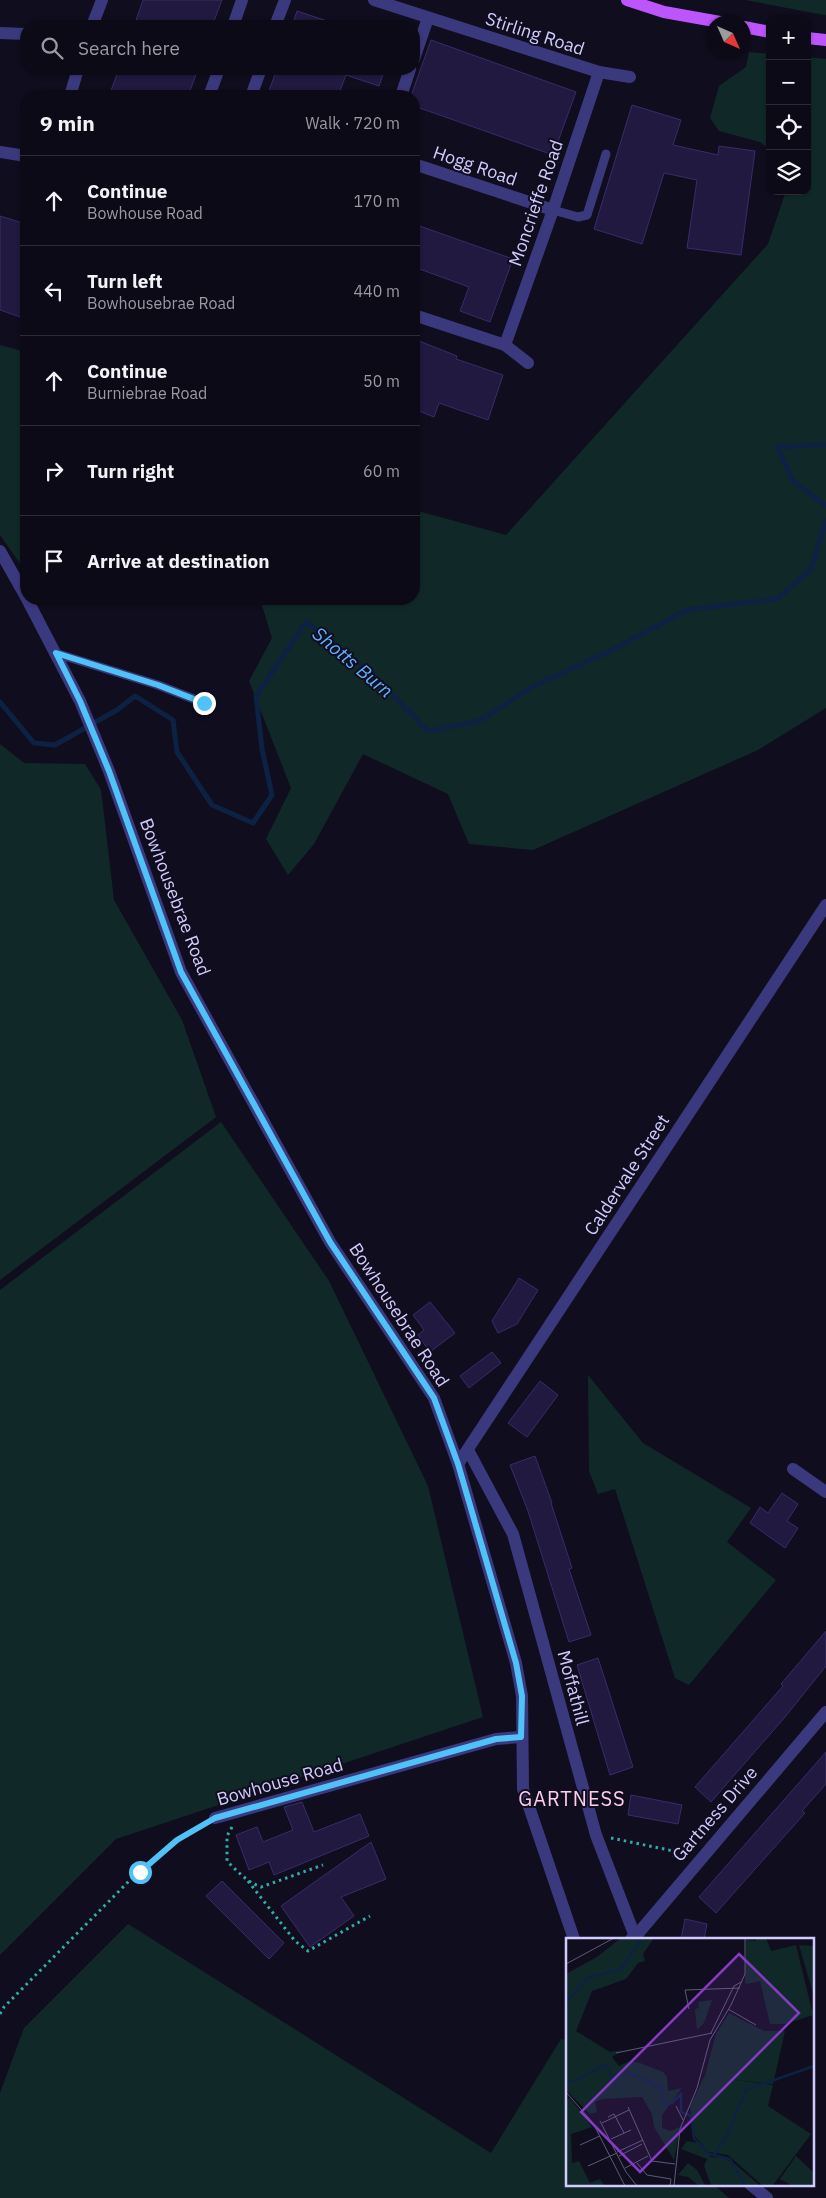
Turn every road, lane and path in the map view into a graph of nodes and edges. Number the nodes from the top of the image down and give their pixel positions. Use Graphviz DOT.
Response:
graph roads {
  1 [pos="102,0"];
  2 [pos="242,0"];
  3 [pos="284,0"];
  4 [pos="374,0"];
  5 [pos="627,0"];
  6 [pos="428,18"];
  7 [pos="94,20"];
  8 [pos="235,20"];
  9 [pos="277,20"];
  10 [pos="706,20"];
  11 [pos="751,28"];
  12 [pos="766,31"];
  13 [pos="0,33"];
  14 [pos="20,34"];
  15 [pos="811,38"];
  16 [pos="826,40"];
  17 [pos="420,41"];
  18 [pos="598,72"];
  19 [pos="76,75"];
  20 [pos="217,75"];
  21 [pos="259,75"];
  22 [pos="408,75"];
  23 [pos="630,77"];
  24 [pos="72,90"];
  25 [pos="211,90"];
  26 [pos="253,90"];
  27 [pos="403,90"];
  28 [pos="0,152"];
  29 [pos="606,154"];
  30 [pos="20,155"];
  31 [pos="420,166"];
  32 [pos="553,210"];
  33 [pos="420,317"];
  34 [pos="505,345"];
  35 [pos="528,363"];
  36 [pos="0,551"];
  37 [pos="20,586"];
  38 [pos="31,605"];
  39 [pos="56,653"];
  40 [pos="204,703"];
  41 [pos="826,905"];
  42 [pos="468,1450"];
  43 [pos="458,1464"];
  44 [pos="793,1469"];
  45 [pos="826,1492"];
  46 [pos="826,1712"];
  47 [pos="521,1737"];
  48 [pos="240,1811"];
  49 [pos="215,1818"];
  50 [pos="596,1835"];
  51 [pos="701,1856"];
  52 [pos="323,1865"];
  53 [pos="248,1881"];
  54 [pos="370,1916"];
  55 [pos="574,1938"];
  56 [pos="634,1938"];
  57 [pos="0,2014"];
  58 [pos="752,2186"];
  59 [pos="767,2198"];
  1 -- 7 [label="street"];
  2 -- 8 [label="street"];
  3 -- 9 [label="street"];
  4 -- 6 [label="street, Stirling Road"];
  5 -- 10 [label="main road"];
  6 -- 17 [label="street"];
  6 -- 18 [label="street, Stirling Road"];
  11 -- 12 [label="main road"];
  13 -- 14 [label="street"];
  15 -- 16 [label="main road"];
  18 -- 23 [label="street, Stirling Road"];
  18 -- 32 [label="street, Moncrieffe Road"];
  19 -- 24 [label="street"];
  20 -- 25 [label="street"];
  21 -- 26 [label="street"];
  22 -- 27 [label="street"];
  28 -- 30 [label="street"];
  29 -- 32 [label="lane"];
  31 -- 32 [label="street, Hogg Road"];
  32 -- 34 [label="street, Moncrieffe Road"];
  33 -- 34 [label="street"];
  34 -- 35 [label="street"];
  36 -- 37 [label="street, Bowhousebrae Road"];
  38 -- 39 [label="street, Bowhousebrae Road"];
  39 -- 40 [label="lane"];
  39 -- 43 [label="street, Bowhousebrae Road"];
  41 -- 42 [label="street, Caldervale Street"];
  42 -- 43 [label="street, Caldervale Street"];
  42 -- 50 [label="street, Moffathill"];
  43 -- 47 [label="street, Bowhousebrae Road"];
  44 -- 45 [label="street"];
  46 -- 51 [label="street, Gartness Drive"];
  47 -- 48 [label="street, Bowhouse Road"];
  47 -- 55 [label="street, Bowhousebrae Road"];
  48 -- 49 [label="street, Bowhouse Road"];
  48 -- 53 [label="path"];
  49 -- 57 [label="path, Bowhouse Road"];
  50 -- 51 [label="path"];
  50 -- 56 [label="street, Moffathill"];
  51 -- 56 [label="street, Gartness Drive"];
  52 -- 53 [label="path"];
  53 -- 54 [label="path"];
  58 -- 59 [label="street"];
}
